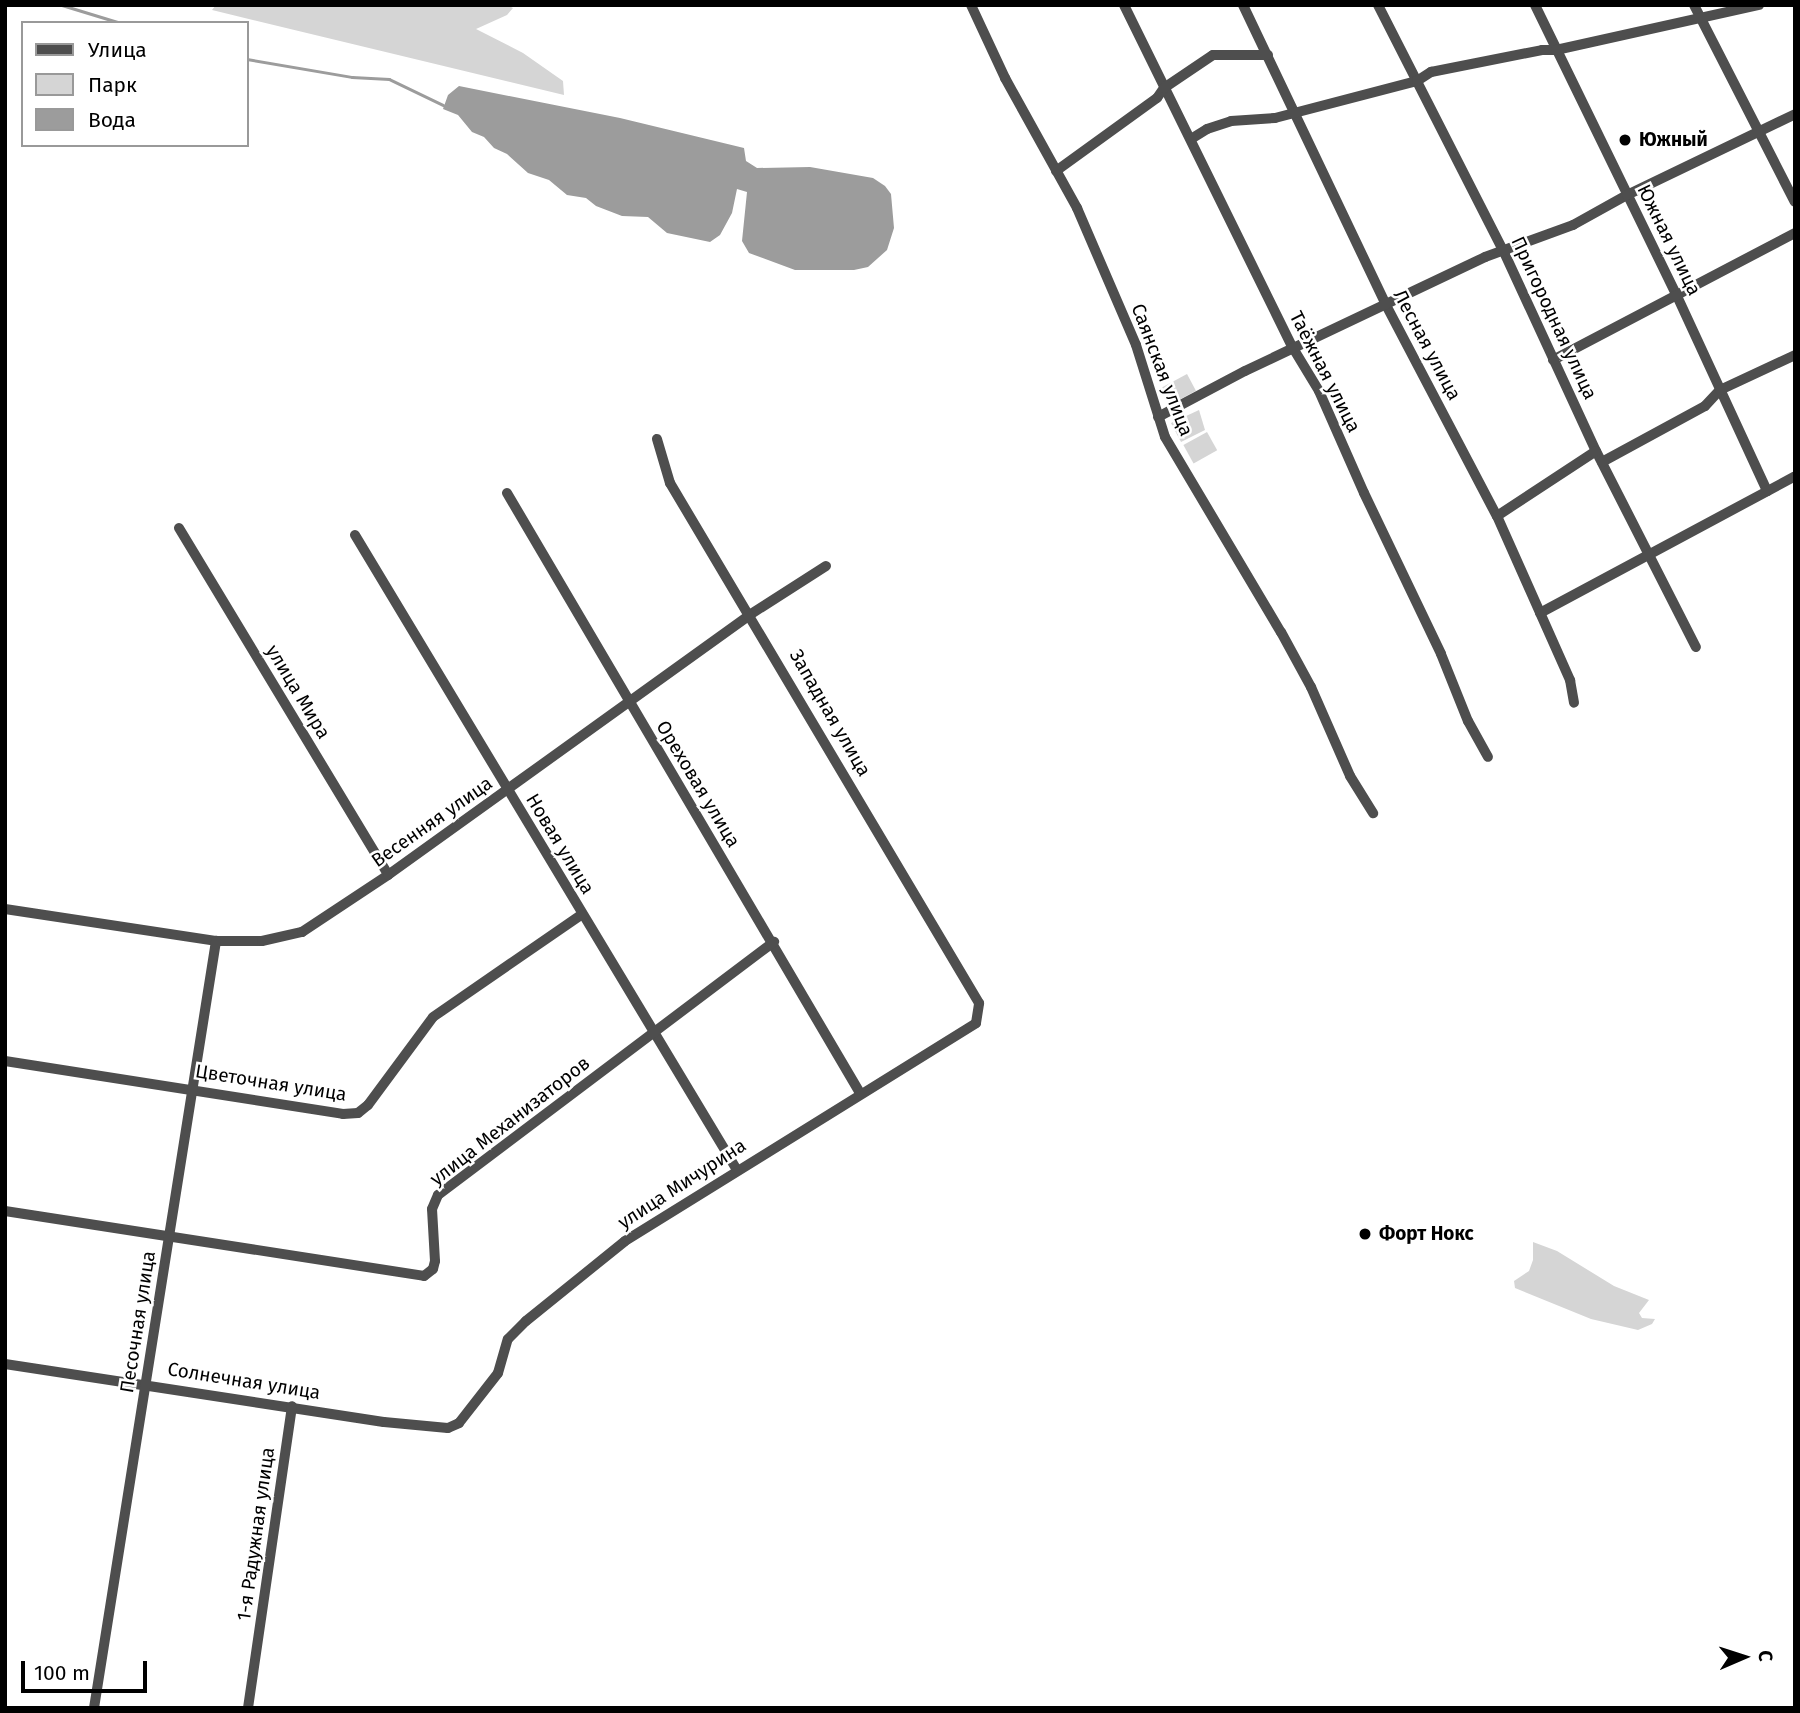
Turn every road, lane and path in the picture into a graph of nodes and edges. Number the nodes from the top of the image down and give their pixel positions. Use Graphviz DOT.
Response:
graph roads {
  1 [pos="971,5"];
  2 [pos="1124,5"];
  3 [pos="1243,5"];
  4 [pos="1378,5"];
  5 [pos="1535,5"];
  6 [pos="1694,5"];
  7 [pos="1759,5"];
  8 [pos="1701,20"];
  9 [pos="1556,50"];
  10 [pos="1268,55"];
  11 [pos="1418,80"];
  12 [pos="1164,88"];
  13 [pos="1292,111"];
  14 [pos="1795,114"];
  15 [pos="1757,132"];
  16 [pos="1191,139"];
  17 [pos="1056,171"];
  18 [pos="1627,195"];
  19 [pos="1795,202"];
  20 [pos="1795,233"];
  21 [pos="1503,250"];
  22 [pos="1677,296"];
  23 [pos="1386,305"];
  24 [pos="1293,348"];
  25 [pos="1795,355"];
  26 [pos="1553,360"];
  27 [pos="1720,390"];
  28 [pos="1158,417"];
  29 [pos="657,439"];
  30 [pos="1596,451"];
  31 [pos="1602,462"];
  32 [pos="1795,476"];
  33 [pos="1768,491"];
  34 [pos="507,493"];
  35 [pos="1497,516"];
  36 [pos="179,528"];
  37 [pos="355,535"];
  38 [pos="1648,556"];
  39 [pos="826,566"];
  40 [pos="1540,613"];
  41 [pos="751,614"];
  42 [pos="1696,647"];
  43 [pos="627,701"];
  44 [pos="1574,703"];
  45 [pos="1488,757"];
  46 [pos="507,790"];
  47 [pos="1373,813"];
  48 [pos="388,875"];
  49 [pos="5,909"];
  50 [pos="582,915"];
  51 [pos="216,941"];
  52 [pos="774,942"];
  53 [pos="979,1003"];
  54 [pos="654,1033"];
  55 [pos="5,1061"];
  56 [pos="193,1089"];
  57 [pos="860,1093"];
  58 [pos="737,1170"];
  59 [pos="5,1211"];
  60 [pos="169,1237"];
  61 [pos="5,1364"];
  62 [pos="146,1384"];
  63 [pos="292,1406"];
  64 [pos="436,1428"];
  65 [pos="94,1708"];
  66 [pos="248,1708"];
  1 -- 17 [label="street, Саянская улица"];
  2 -- 12 [label="street, Таёжная улица"];
  3 -- 10 [label="street, Лесная улица"];
  4 -- 11 [label="street, Пригородная улица"];
  5 -- 9 [label="street, Южная улица"];
  6 -- 8 [label="street"];
  7 -- 8 [label="street"];
  8 -- 9 [label="street"];
  8 -- 15 [label="street"];
  9 -- 11 [label="street"];
  9 -- 18 [label="street, Южная улица"];
  10 -- 12 [label="street"];
  10 -- 13 [label="street, Лесная улица"];
  11 -- 13 [label="street"];
  11 -- 21 [label="street, Пригородная улица"];
  12 -- 16 [label="street, Таёжная улица"];
  12 -- 17 [label="street"];
  13 -- 16 [label="street"];
  13 -- 23 [label="street, Лесная улица"];
  14 -- 15 [label="street"];
  15 -- 18 [label="street"];
  15 -- 19 [label="street"];
  16 -- 24 [label="street, Таёжная улица"];
  17 -- 28 [label="street, Саянская улица"];
  18 -- 21 [label="street"];
  18 -- 22 [label="street, Южная улица"];
  20 -- 22 [label="street"];
  21 -- 23 [label="street"];
  21 -- 26 [label="street, Пригородная улица"];
  22 -- 26 [label="street"];
  22 -- 27 [label="street, Южная улица"];
  23 -- 24 [label="street"];
  23 -- 35 [label="street, Лесная улица"];
  24 -- 28 [label="street"];
  24 -- 45 [label="street, Таёжная улица"];
  25 -- 27 [label="street"];
  26 -- 30 [label="street, Пригородная улица"];
  27 -- 31 [label="street"];
  27 -- 33 [label="street, Южная улица"];
  28 -- 47 [label="street, Саянская улица"];
  29 -- 41 [label="street, Западная улица"];
  30 -- 31 [label="street, Пригородная улица"];
  30 -- 35 [label="street"];
  31 -- 38 [label="street, Пригородная улица"];
  32 -- 33 [label="street"];
  33 -- 38 [label="street"];
  34 -- 43 [label="street, Ореховая улица"];
  35 -- 40 [label="street, Лесная улица"];
  36 -- 48 [label="street, улица Мира"];
  37 -- 46 [label="street, Новая улица"];
  38 -- 40 [label="street"];
  38 -- 42 [label="street, Пригородная улица"];
  39 -- 41 [label="street, Весенняя улица"];
  40 -- 44 [label="street, Лесная улица"];
  41 -- 43 [label="street, Весенняя улица"];
  41 -- 53 [label="street, Западная улица"];
  43 -- 46 [label="street, Весенняя улица"];
  43 -- 52 [label="street, Ореховая улица"];
  46 -- 48 [label="street, Весенняя улица"];
  46 -- 50 [label="street, Новая улица"];
  48 -- 51 [label="street, Весенняя улица"];
  49 -- 51 [label="street, Весенняя улица"];
  50 -- 54 [label="street, Новая улица"];
  50 -- 56 [label="street, Цветочная улица"];
  51 -- 56 [label="street, Песочная улица"];
  52 -- 54 [label="street, улица Механизаторов"];
  52 -- 57 [label="street, Ореховая улица"];
  53 -- 57 [label="street, улица Мичурина"];
  54 -- 58 [label="street, Новая улица"];
  54 -- 60 [label="street, улица Механизаторов"];
  55 -- 56 [label="street, Цветочная улица"];
  56 -- 60 [label="street, Песочная улица"];
  57 -- 58 [label="street, улица Мичурина"];
  58 -- 64 [label="street, улица Мичурина"];
  59 -- 60 [label="street, улица Механизаторов"];
  60 -- 62 [label="street, Песочная улица"];
  61 -- 62 [label="street, Солнечная улица"];
  62 -- 63 [label="street, Солнечная улица"];
  62 -- 65 [label="street, Песочная улица"];
  63 -- 64 [label="street, Солнечная улица"];
  63 -- 66 [label="street, 1-я Радужная улица"];
}
